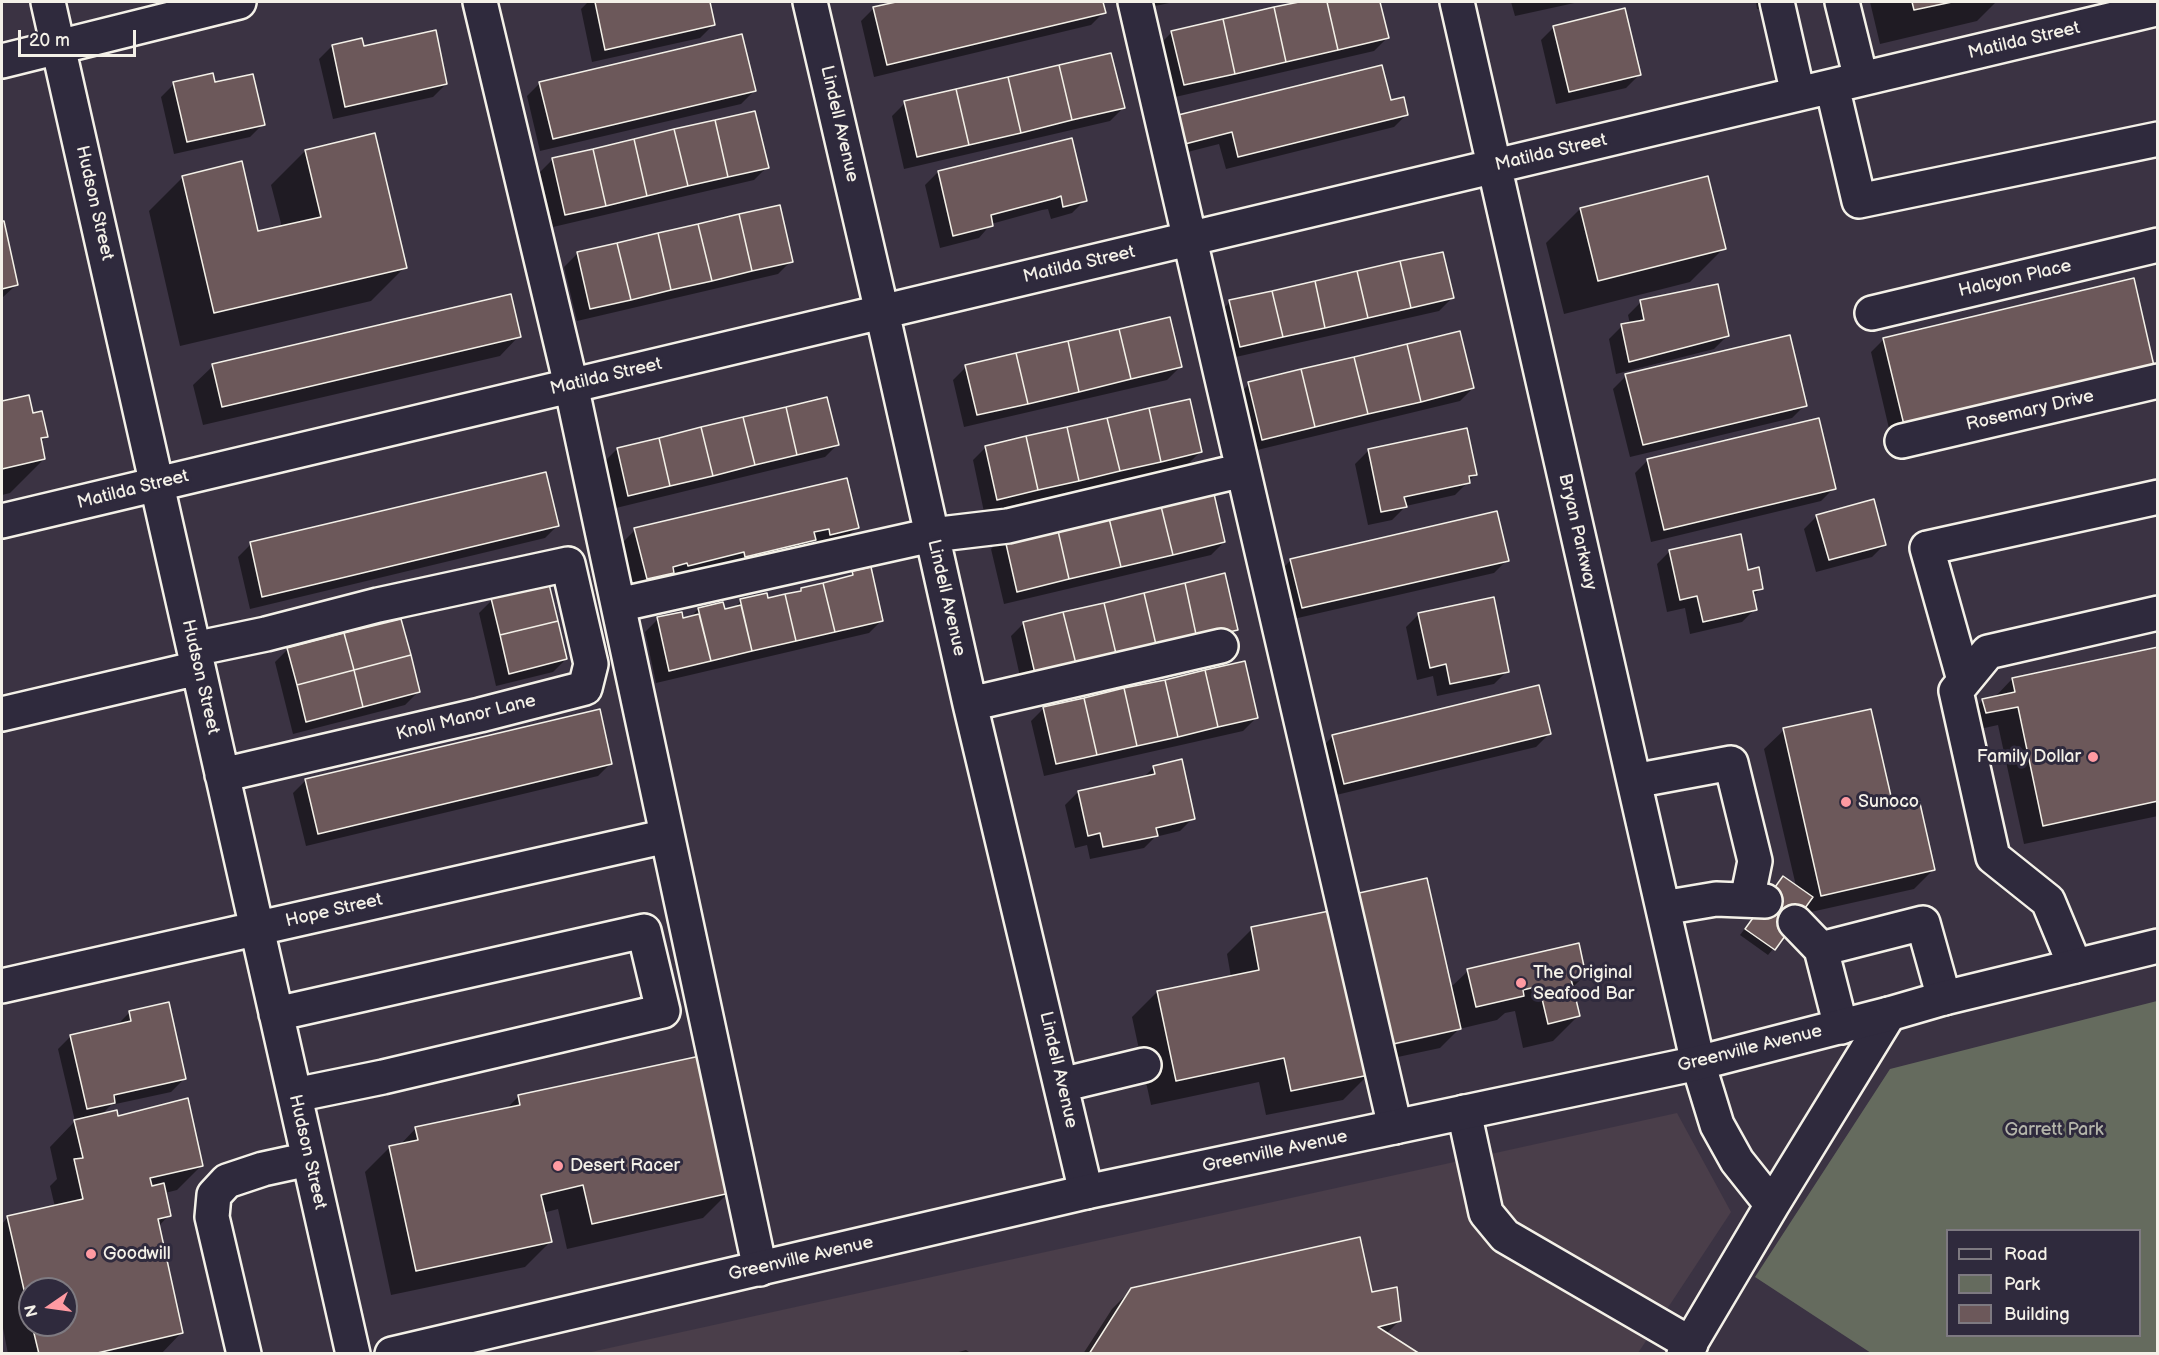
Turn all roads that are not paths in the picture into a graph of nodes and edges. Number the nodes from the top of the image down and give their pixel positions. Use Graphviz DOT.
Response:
graph roads {
  1 [pos="48,2"];
  2 [pos="239,2"];
  3 [pos="480,2"];
  4 [pos="810,2"];
  5 [pos="1135,2"];
  6 [pos="1457,2"];
  7 [pos="1777,2"];
  8 [pos="1842,2"];
  9 [pos="2156,9"];
  10 [pos="58,48"];
  11 [pos="2,61"];
  12 [pos="1846,83"];
  13 [pos="1798,94"];
  14 [pos="2157,139"];
  15 [pos="1494,167"];
  16 [pos="1190,239"];
  17 [pos="2157,245"];
  18 [pos="882,312"];
  19 [pos="1872,314"];
  20 [pos="2157,381"];
  21 [pos="571,386"];
  22 [pos="1902,441"];
  23 [pos="1243,470"];
  24 [pos="157,484"];
  25 [pos="2157,497"];
  26 [pos="2,521"];
  27 [pos="932,535"];
  28 [pos="618,605"];
  29 [pos="2157,613"];
  30 [pos="1221,646"];
  31 [pos="196,659"];
  32 [pos="1965,680"];
  33 [pos="970,704"];
  34 [pos="2,714"];
  35 [pos="222,775"];
  36 [pos="1634,781"];
  37 [pos="667,836"];
  38 [pos="1663,908"];
  39 [pos="1795,922"];
  40 [pos="257,928"];
  41 [pos="2157,946"];
  42 [pos="1821,949"];
  43 [pos="2075,966"];
  44 [pos="2,986"];
  45 [pos="1944,998"];
  46 [pos="276,1014"];
  47 [pos="1889,1014"];
  48 [pos="1841,1027"];
  49 [pos="1698,1063"];
  50 [pos="1144,1065"];
  51 [pos="1061,1085"];
  52 [pos="295,1095"];
  53 [pos="1464,1112"];
  54 [pos="1395,1127"];
  55 [pos="309,1159"];
  56 [pos="1086,1192"];
  57 [pos="1772,1205"];
  58 [pos="760,1269"];
  59 [pos="1688,1348"];
  60 [pos="244,1353"];
  61 [pos="353,1353"];
  62 [pos="392,1353"];
  1 -- 10 [label="street, Hudson Street"];
  2 -- 10 [label="street"];
  3 -- 21 [label="street"];
  4 -- 18 [label="street, Lindell Avenue"];
  5 -- 16 [label="street"];
  6 -- 15 [label="street, Bryan Parkway"];
  7 -- 13 [label="street"];
  8 -- 12 [label="street"];
  9 -- 12 [label="street, Matilda Street"];
  10 -- 11 [label="street"];
  10 -- 24 [label="street, Hudson Street"];
  12 -- 13 [label="street, Matilda Street"];
  12 -- 14 [label="street"];
  13 -- 15 [label="street, Matilda Street"];
  15 -- 16 [label="street, Matilda Street"];
  15 -- 36 [label="street, Bryan Parkway"];
  16 -- 18 [label="street, Matilda Street"];
  16 -- 23 [label="street"];
  17 -- 19 [label="street, Halcyon Place"];
  18 -- 21 [label="street, Matilda Street"];
  18 -- 27 [label="street, Lindell Avenue"];
  20 -- 22 [label="street, Rosemary Drive"];
  21 -- 24 [label="street, Matilda Street"];
  21 -- 28 [label="street"];
  23 -- 27 [label="street"];
  23 -- 54 [label="street"];
  24 -- 26 [label="street, Matilda Street"];
  24 -- 31 [label="street, Hudson Street"];
  25 -- 32 [label="street"];
  27 -- 28 [label="street"];
  27 -- 33 [label="street, Lindell Avenue"];
  28 -- 37 [label="street"];
  29 -- 32 [label="street"];
  30 -- 33 [label="street"];
  31 -- 34 [label="street"];
  31 -- 35 [label="street, Hudson Street"];
  31 -- 35 [label="street, Knoll Manor Lane"];
  32 -- 43 [label="street"];
  33 -- 51 [label="street, Lindell Avenue"];
  35 -- 40 [label="street, Hudson Street"];
  36 -- 38 [label="street, Bryan Parkway"];
  36 -- 38 [label="street"];
  37 -- 40 [label="street, Hope Street"];
  37 -- 58 [label="street"];
  38 -- 49 [label="street, Bryan Parkway"];
  39 -- 42 [label="street"];
  40 -- 44 [label="street, Hope Street"];
  40 -- 46 [label="street, Hudson Street"];
  41 -- 43 [label="street, Greenville Avenue"];
  42 -- 45 [label="street"];
  42 -- 48 [label="street"];
  43 -- 45 [label="street, Greenville Avenue"];
  45 -- 47 [label="street, Greenville Avenue"];
  46 -- 52 [label="street, Hudson Street"];
  46 -- 52 [label="street"];
  47 -- 48 [label="street, Greenville Avenue"];
  47 -- 57 [label="street"];
  48 -- 49 [label="street, Greenville Avenue"];
  49 -- 53 [label="street, Greenville Avenue"];
  49 -- 57 [label="street, Bryan Parkway"];
  50 -- 51 [label="street"];
  51 -- 56 [label="street, Lindell Avenue"];
  52 -- 55 [label="street, Hudson Street"];
  53 -- 54 [label="street, Greenville Avenue"];
  53 -- 59 [label="street"];
  54 -- 56 [label="street, Greenville Avenue"];
  55 -- 60 [label="street"];
  55 -- 61 [label="street, Hudson Street"];
  56 -- 58 [label="street, Greenville Avenue"];
  57 -- 59 [label="street"];
  58 -- 62 [label="street, Greenville Avenue"];
}
